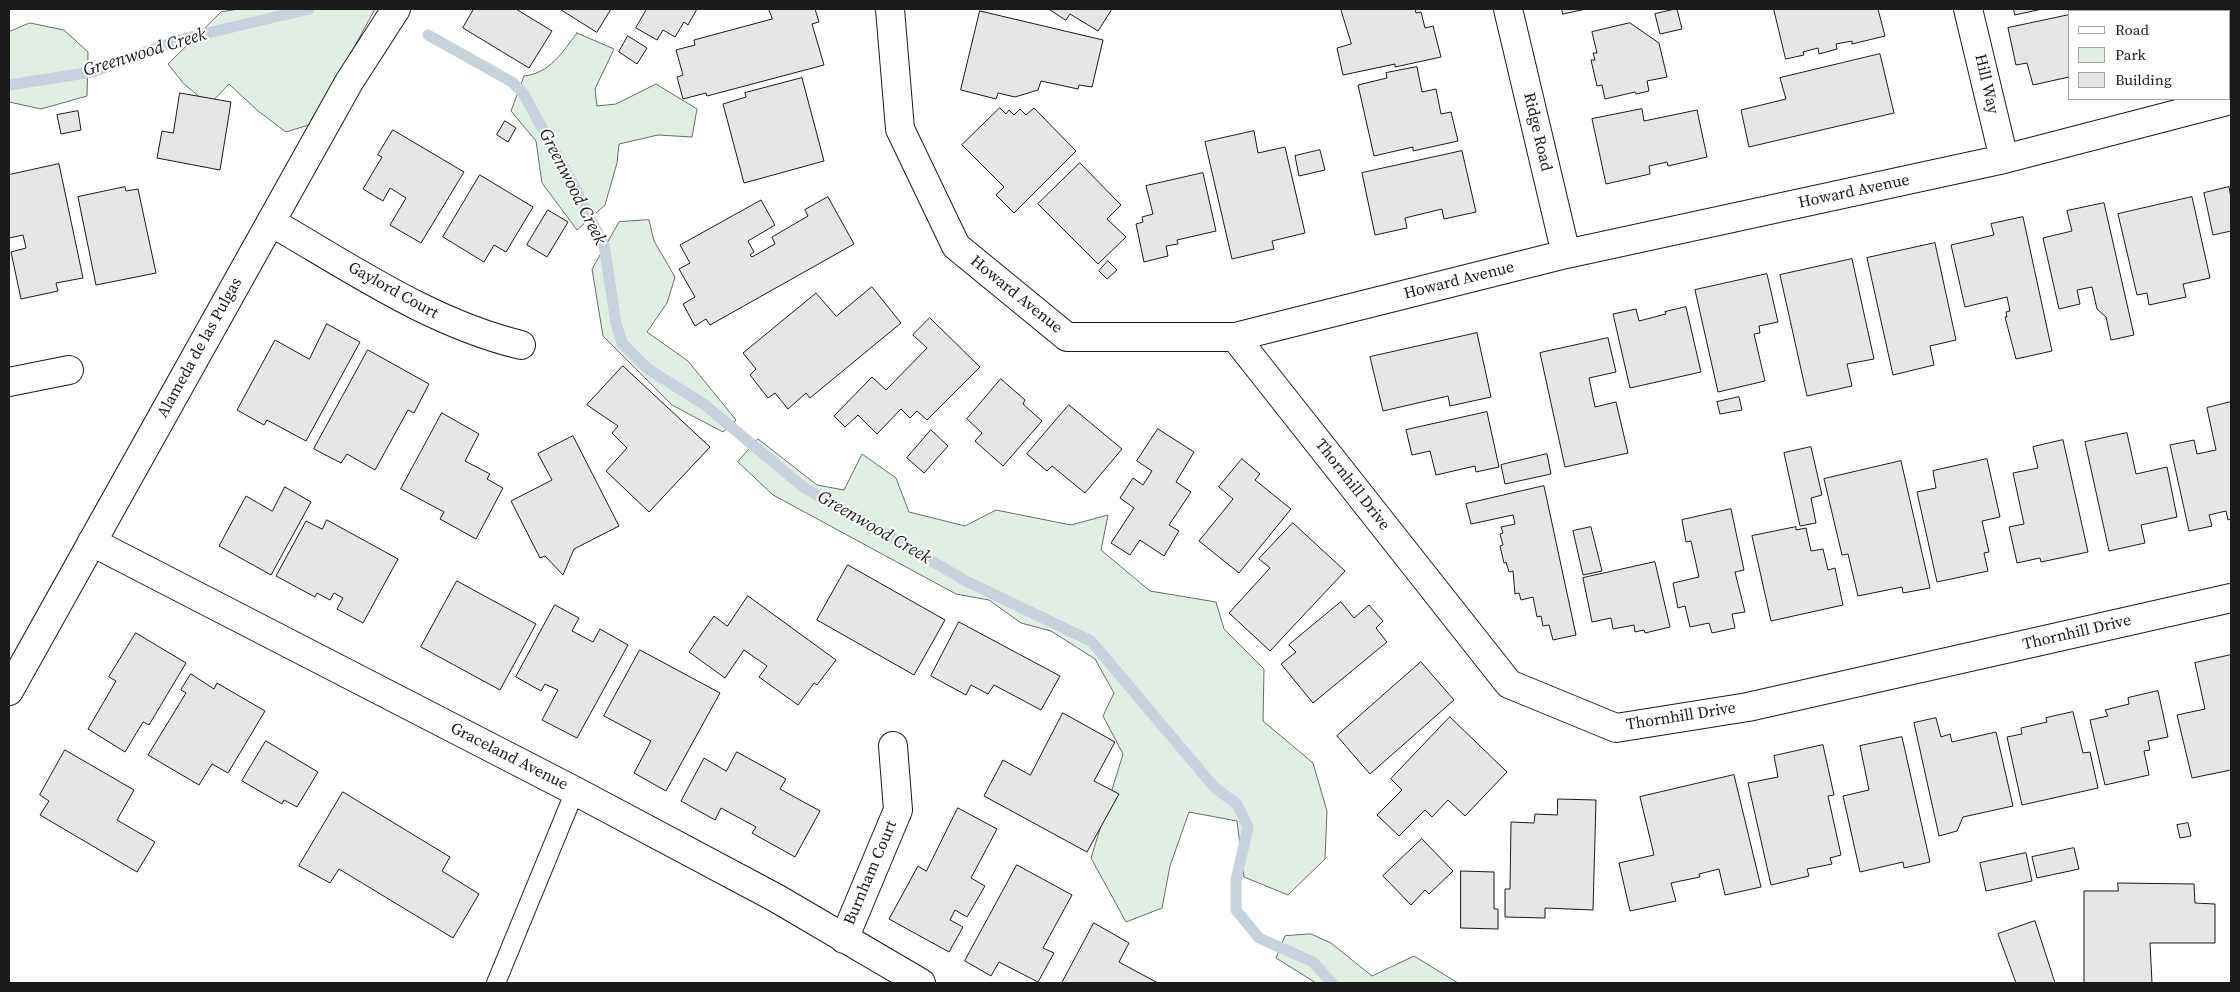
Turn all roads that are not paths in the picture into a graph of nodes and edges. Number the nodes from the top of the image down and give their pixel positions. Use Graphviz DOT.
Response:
graph roads {
  1 [pos="396,9"];
  2 [pos="890,9"];
  3 [pos="1508,9"];
  4 [pos="1968,9"];
  5 [pos="2231,100"];
  6 [pos="2004,159"];
  7 [pos="271,222"];
  8 [pos="1566,254"];
  9 [pos="1235,337"];
  10 [pos="520,345"];
  11 [pos="69,370"];
  12 [pos="9,382"];
  13 [pos="92,542"];
  14 [pos="2231,598"];
  15 [pos="9,691"];
  16 [pos="893,746"];
  17 [pos="575,791"];
  18 [pos="844,939"];
  19 [pos="496,983"];
  20 [pos="921,983"];
  1 -- 7 [label="street, Alameda de las Pulgas"];
  2 -- 9 [label="street, Howard Avenue"];
  3 -- 8 [label="street, Ridge Road"];
  4 -- 6 [label="street, Hill Way"];
  5 -- 6 [label="street, Howard Avenue"];
  6 -- 8 [label="street, Howard Avenue"];
  7 -- 10 [label="street, Gaylord Court"];
  7 -- 13 [label="street, Alameda de las Pulgas"];
  8 -- 9 [label="street, Howard Avenue"];
  9 -- 14 [label="street, Thornhill Drive"];
  11 -- 12 [label="street"];
  13 -- 15 [label="street, Alameda de las Pulgas"];
  13 -- 17 [label="street, Graceland Avenue"];
  16 -- 18 [label="street, Burnham Court"];
  17 -- 18 [label="street, Graceland Avenue"];
  17 -- 19 [label="lane"];
  18 -- 20 [label="street, Graceland Avenue"];
}
